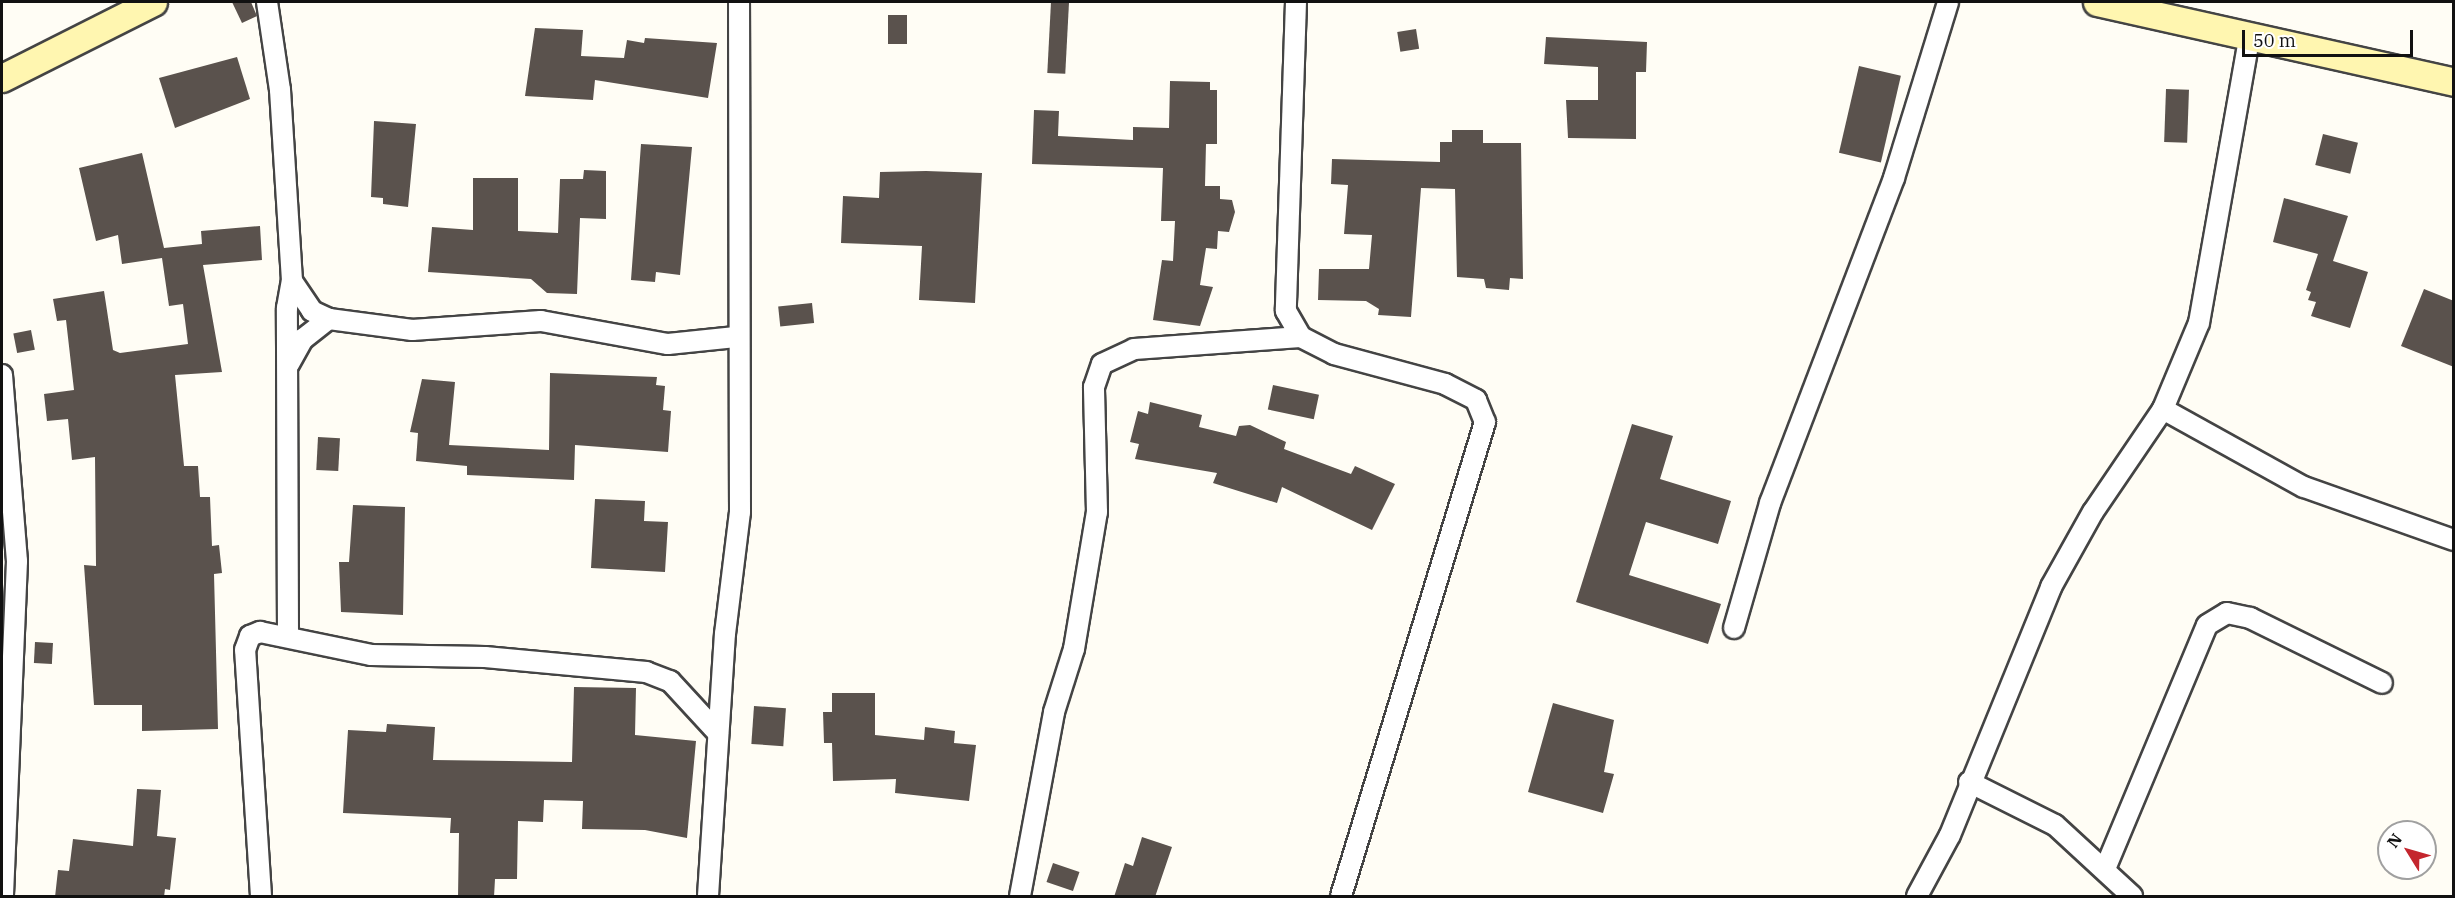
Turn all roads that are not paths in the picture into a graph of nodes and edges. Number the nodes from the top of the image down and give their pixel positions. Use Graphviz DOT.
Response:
graph roads {
  1 [pos="153,2"];
  2 [pos="267,2"];
  3 [pos="739,2"];
  4 [pos="1296,2"];
  5 [pos="1948,2"];
  6 [pos="2097,2"];
  7 [pos="2250,35"];
  8 [pos="2,78"];
  9 [pos="2454,82"];
  10 [pos="292,281"];
  11 [pos="328,319"];
  12 [pos="736,337"];
  13 [pos="1301,337"];
  14 [pos="290,364"];
  15 [pos="2,375"];
  16 [pos="2163,409"];
  17 [pos="2454,540"];
  18 [pos="9,561"];
  19 [pos="1734,628"];
  20 [pos="288,635"];
  21 [pos="2382,683"];
  22 [pos="718,733"];
  23 [pos="1969,782"];
  24 [pos="4,807"];
  25 [pos="2105,869"];
  26 [pos="2122,894"];
  27 [pos="3,897"];
  28 [pos="261,897"];
  29 [pos="708,897"];
  30 [pos="1020,897"];
  31 [pos="1341,897"];
  32 [pos="1917,897"];
  1 -- 8 [label="street"];
  2 -- 10 [label="street"];
  3 -- 12 [label="street"];
  4 -- 13 [label="street"];
  5 -- 19 [label="street"];
  6 -- 7 [label="street"];
  7 -- 9 [label="street"];
  7 -- 16 [label="street"];
  10 -- 11 [label="street"];
  10 -- 14 [label="street"];
  11 -- 12 [label="street"];
  11 -- 14 [label="street"];
  12 -- 22 [label="street"];
  13 -- 30 [label="street"];
  13 -- 31 [label="street"];
  14 -- 20 [label="street"];
  15 -- 18 [label="street"];
  16 -- 17 [label="street"];
  16 -- 23 [label="street"];
  18 -- 24 [label="street"];
  20 -- 22 [label="street"];
  20 -- 28 [label="street"];
  21 -- 25 [label="street"];
  22 -- 29 [label="street"];
  23 -- 25 [label="street"];
  23 -- 32 [label="street"];
  24 -- 27 [label="street"];
  25 -- 26 [label="street"];
}
